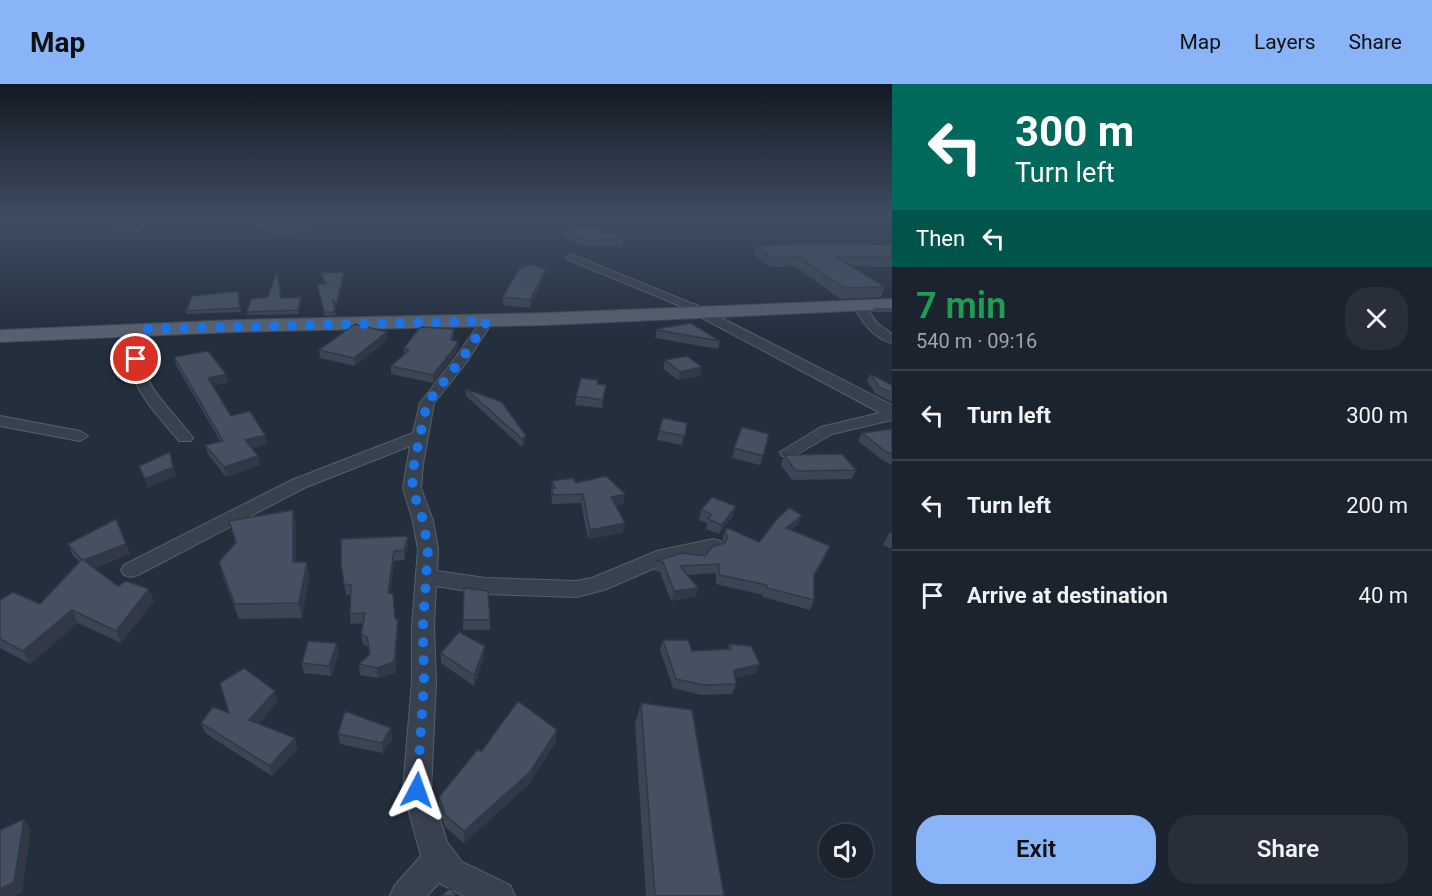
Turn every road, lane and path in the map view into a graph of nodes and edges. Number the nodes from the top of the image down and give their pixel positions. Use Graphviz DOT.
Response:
graph roads {
  1 [pos="571,257"];
  2 [pos="892,299"];
  3 [pos="892,304"];
  4 [pos="859,305"];
  5 [pos="699,310"];
  6 [pos="487,321"];
  7 [pos="237,323"];
  8 [pos="144,329"];
  9 [pos="0,331"];
  10 [pos="0,336"];
  11 [pos="892,339"];
  12 [pos="892,414"];
  13 [pos="0,421"];
  14 [pos="422,435"];
  15 [pos="81,436"];
  16 [pos="185,438"];
  17 [pos="788,452"];
  18 [pos="713,546"];
  19 [pos="131,570"];
  20 [pos="426,577"];
  21 [pos="440,858"];
  22 [pos="406,896"];
  23 [pos="499,896"];
  1 -- 5 [label="street"];
  2 -- 5 [label="main road"];
  3 -- 4 [label="main road"];
  4 -- 5 [label="main road"];
  4 -- 11 [label="street"];
  5 -- 6 [label="main road"];
  5 -- 7 [label="main road"];
  5 -- 12 [label="street"];
  6 -- 7 [label="main road"];
  6 -- 14 [label="street"];
  7 -- 8 [label="main road"];
  7 -- 9 [label="main road"];
  8 -- 10 [label="main road"];
  8 -- 16 [label="street"];
  12 -- 17 [label="street"];
  13 -- 15 [label="street"];
  14 -- 19 [label="street"];
  14 -- 20 [label="street"];
  18 -- 20 [label="street"];
  20 -- 21 [label="street"];
  21 -- 22 [label="street"];
  21 -- 23 [label="street"];
}
